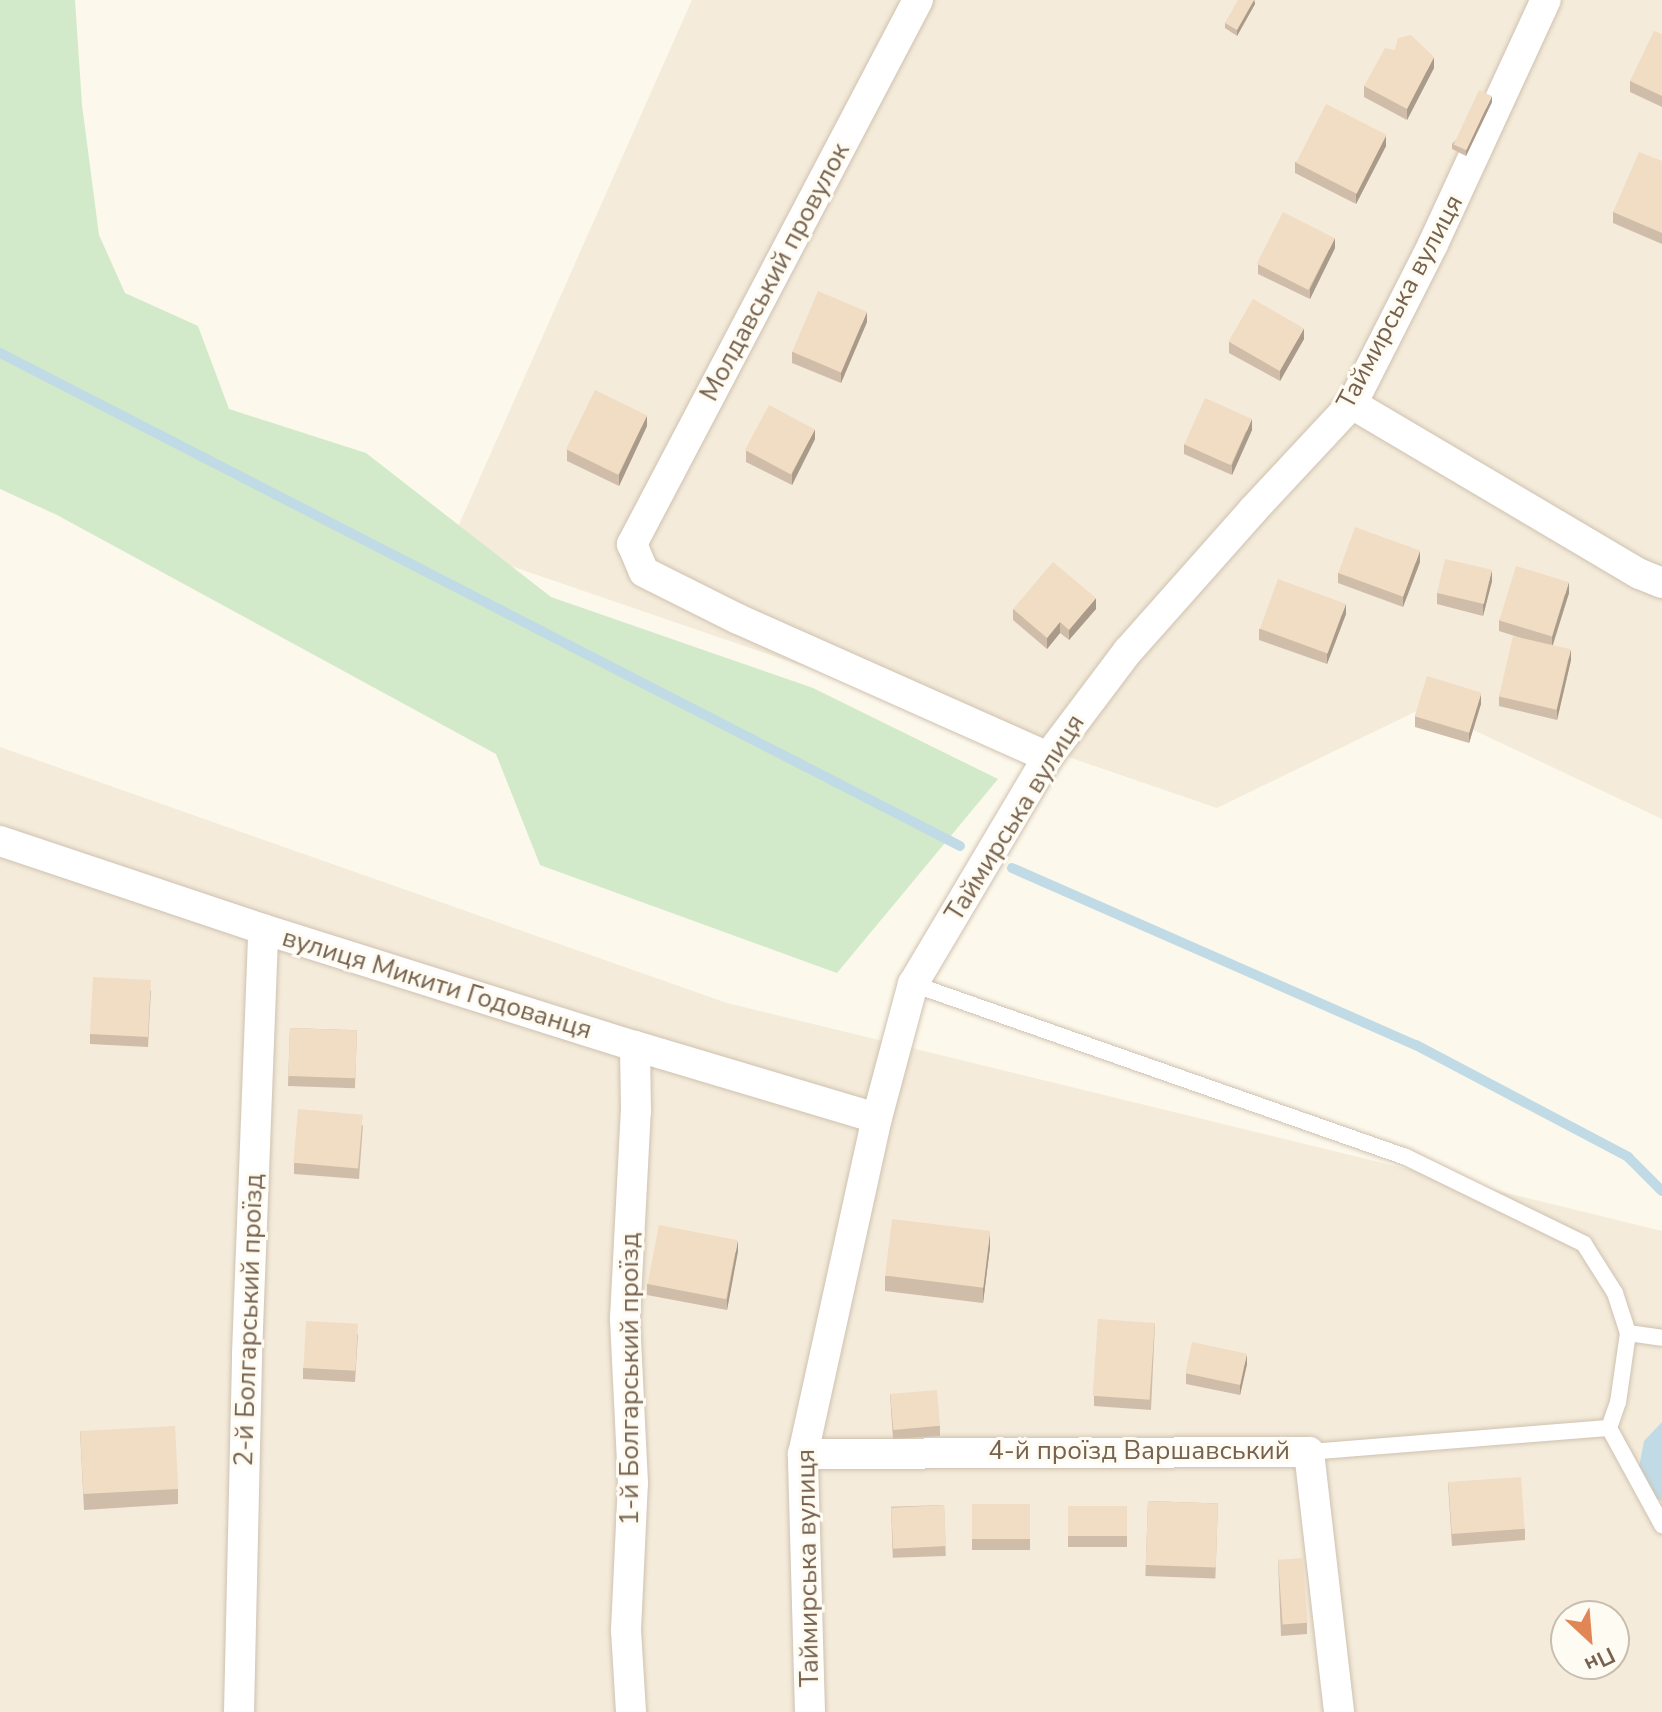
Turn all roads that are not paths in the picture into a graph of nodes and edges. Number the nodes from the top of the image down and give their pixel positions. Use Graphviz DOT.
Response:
graph roads {
  1 [pos="918,0"];
  2 [pos="1546,0"];
  3 [pos="1352,404"];
  4 [pos="1662,583"];
  5 [pos="1048,757"];
  6 [pos="0,841"];
  7 [pos="263,929"];
  8 [pos="913,984"];
  9 [pos="635,1046"];
  10 [pos="877,1118"];
  11 [pos="1628,1333"];
  12 [pos="1662,1338"];
  13 [pos="1609,1428"];
  14 [pos="1309,1452"];
  15 [pos="803,1454"];
  16 [pos="1662,1525"];
  17 [pos="239,1712"];
  18 [pos="631,1712"];
  19 [pos="810,1712"];
  20 [pos="1339,1712"];
  1 -- 5 [label="street, Молдавський провулок"];
  2 -- 3 [label="street, Таймирська вулиця"];
  3 -- 4 [label="street"];
  3 -- 5 [label="street, Таймирська вулиця"];
  5 -- 8 [label="street, Таймирська вулиця"];
  6 -- 7 [label="street, вулиця Микити Годованця"];
  7 -- 9 [label="street, вулиця Микити Годованця"];
  7 -- 17 [label="street, 2-й Болгарський проїзд"];
  8 -- 10 [label="street, Таймирська вулиця"];
  8 -- 11 [label="lane"];
  9 -- 10 [label="street, вулиця Микити Годованця"];
  9 -- 18 [label="street, 1-й Болгарський проїзд"];
  10 -- 15 [label="street, Таймирська вулиця"];
  11 -- 12 [label="lane"];
  11 -- 13 [label="lane"];
  13 -- 14 [label="lane"];
  13 -- 16 [label="lane"];
  14 -- 15 [label="street, 4-й проїзд Варшавський"];
  14 -- 20 [label="street, 4-й проїзд Варшавський"];
  15 -- 19 [label="street, Таймирська вулиця"];
}
